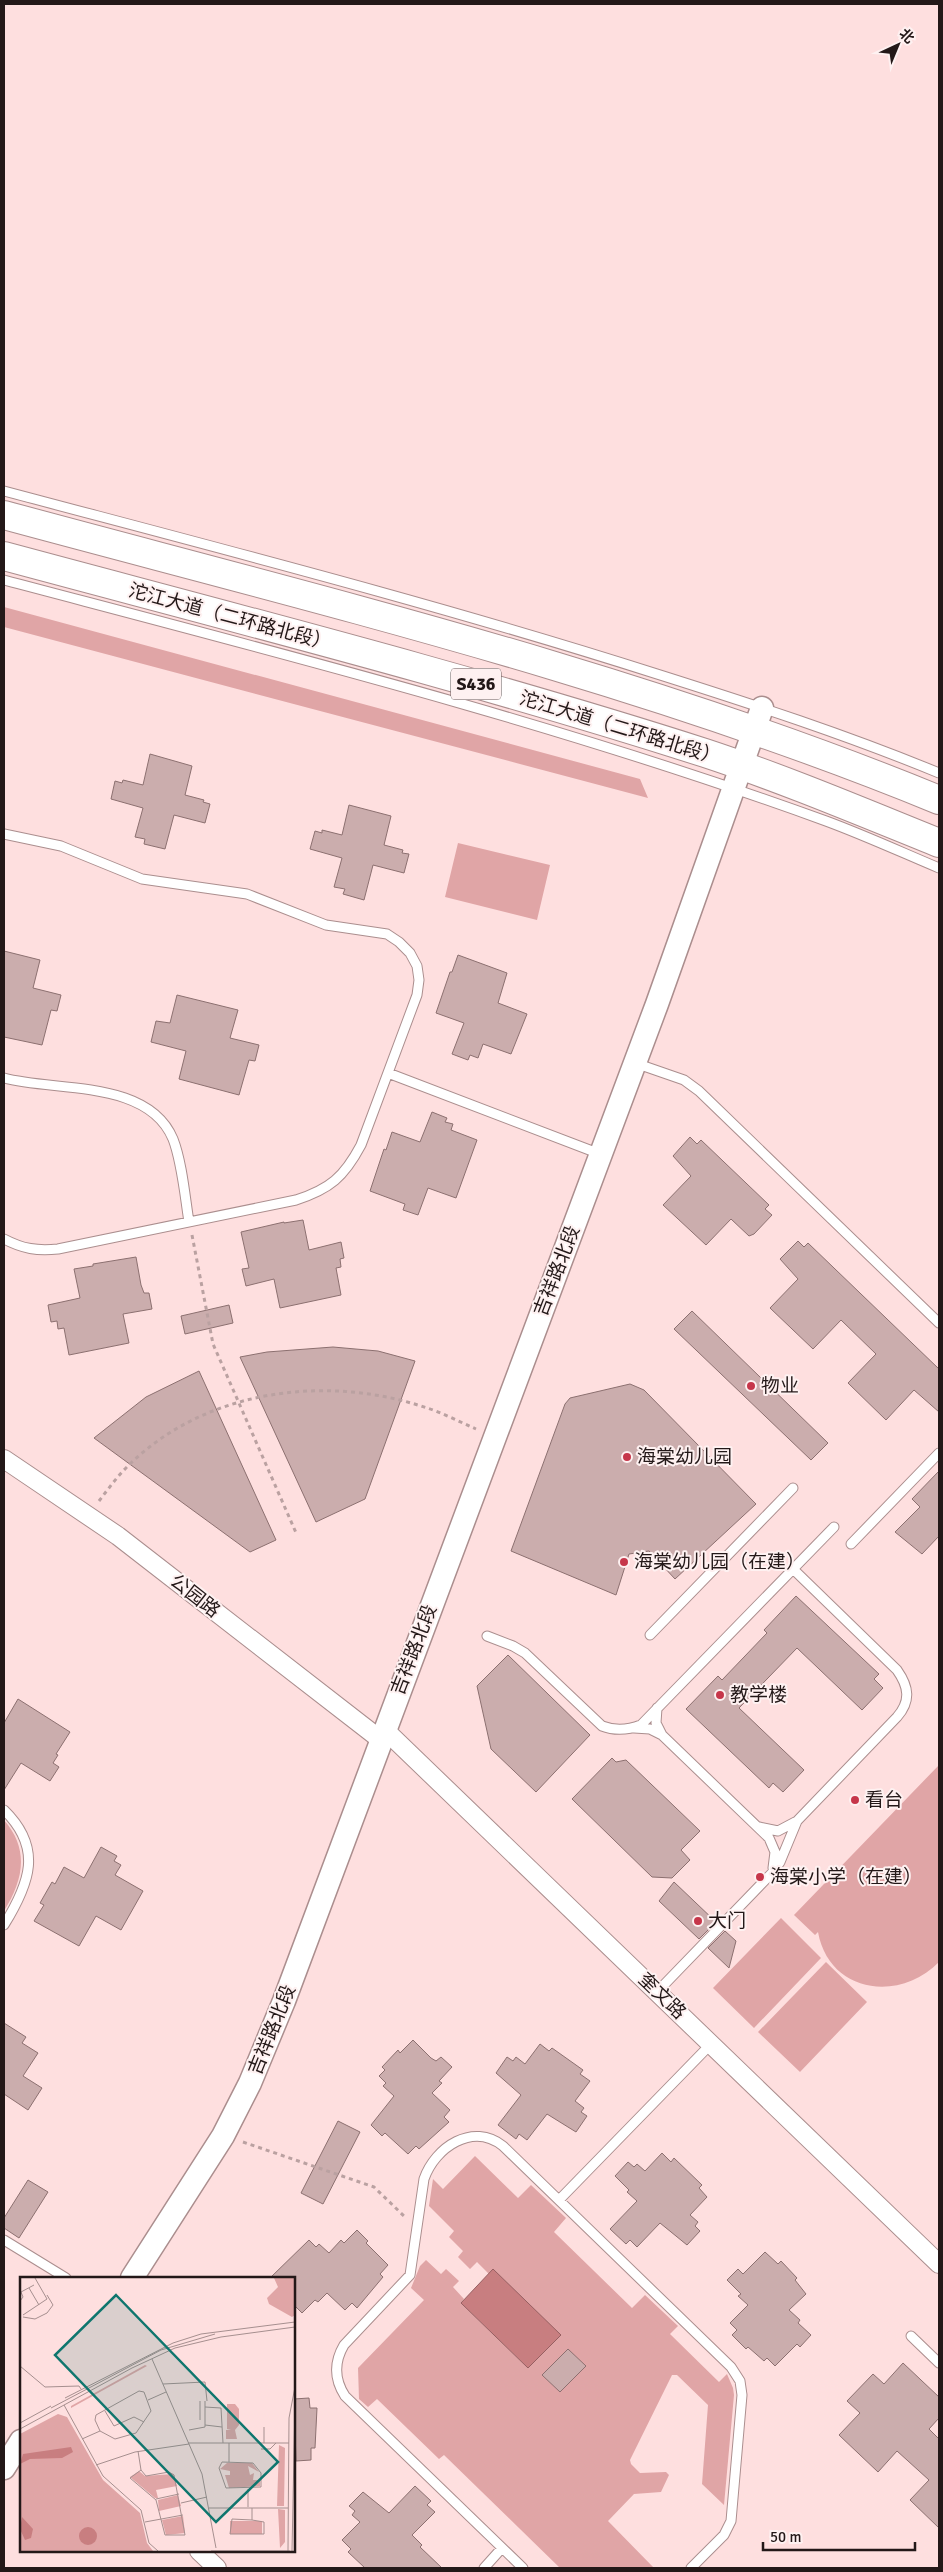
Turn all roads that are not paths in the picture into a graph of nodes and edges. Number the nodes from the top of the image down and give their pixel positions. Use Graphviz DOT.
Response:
graph roads {
  1 [pos="4,491"];
  2 [pos="4,515"];
  3 [pos="4,556"];
  4 [pos="4,580"];
  5 [pos="758,719"];
  6 [pos="939,773"];
  7 [pos="737,777"];
  8 [pos="939,800"];
  9 [pos="4,834"];
  10 [pos="939,843"];
  11 [pos="939,868"];
  12 [pos="635,1063"];
  13 [pos="388,1073"];
  14 [pos="4,1078"];
  15 [pos="600,1154"];
  16 [pos="189,1222"];
  17 [pos="4,1239"];
  18 [pos="939,1324"];
  19 [pos="939,1453"];
  20 [pos="4,1459"];
  21 [pos="793,1488"];
  22 [pos="834,1527"];
  23 [pos="851,1544"];
  24 [pos="793,1569"];
  25 [pos="650,1635"];
  26 [pos="487,1636"];
  27 [pos="658,1707"];
  28 [pos="633,1728"];
  29 [pos="383,1734"];
  30 [pos="662,1735"];
  31 [pos="4,1810"];
  32 [pos="797,1820"];
  33 [pos="756,1825"];
  34 [pos="772,1873"];
  35 [pos="4,1925"];
  36 [pos="657,1992"];
  37 [pos="711,2044"];
  38 [pos="559,2200"];
  39 [pos="4,2240"];
  40 [pos="939,2264"];
  41 [pos="64,2277"];
  42 [pos="133,2277"];
  43 [pos="911,2336"];
  44 [pos="939,2363"];
  45 [pos="20,2443"];
  46 [pos="4,2468"];
  47 [pos="502,2548"];
  48 [pos="200,2552"];
  49 [pos="217,2568"];
  50 [pos="484,2568"];
  51 [pos="523,2568"];
  52 [pos="691,2568"];
  1 -- 5 [label="lane"];
  2 -- 5 [label="highway, 沱江大道（二环路北段） / S436"];
  3 -- 7 [label="highway, 沱江大道（二环路北段） / S436"];
  4 -- 7 [label="lane"];
  5 -- 6 [label="lane"];
  5 -- 7 [label="street, 吉祥路北段"];
  5 -- 8 [label="highway, 沱江大道（二环路北段） / S436"];
  7 -- 10 [label="highway, 沱江大道（二环路北段） / S436"];
  7 -- 11 [label="lane"];
  7 -- 12 [label="street, 吉祥路北段"];
  9 -- 13 [label="lane"];
  12 -- 15 [label="street, 吉祥路北段"];
  12 -- 18 [label="lane"];
  13 -- 15 [label="lane"];
  13 -- 16 [label="lane"];
  14 -- 16 [label="lane"];
  15 -- 29 [label="street, 吉祥路北段"];
  16 -- 17 [label="lane"];
  19 -- 23 [label="lane"];
  20 -- 29 [label="street, 公园路"];
  21 -- 25 [label="lane"];
  22 -- 24 [label="lane"];
  24 -- 27 [label="lane"];
  24 -- 32 [label="lane"];
  26 -- 28 [label="lane"];
  27 -- 28 [label="lane"];
  27 -- 30 [label="lane"];
  28 -- 30 [label="lane"];
  29 -- 36 [label="street, 奎文路"];
  29 -- 42 [label="street, 吉祥路北段"];
  30 -- 33 [label="lane"];
  31 -- 35 [label="lane"];
  32 -- 33 [label="lane"];
  32 -- 34 [label="lane"];
  33 -- 34 [label="lane"];
  34 -- 36 [label="lane"];
  36 -- 37 [label="street, 奎文路"];
  37 -- 38 [label="lane"];
  37 -- 40 [label="street, 奎文路"];
  38 -- 47 [label="lane"];
  38 -- 52 [label="lane"];
  39 -- 41 [label="lane"];
  43 -- 44 [label="lane"];
  45 -- 46 [label="street"];
  47 -- 50 [label="lane"];
  47 -- 51 [label="lane"];
  48 -- 49 [label="street"];
}
